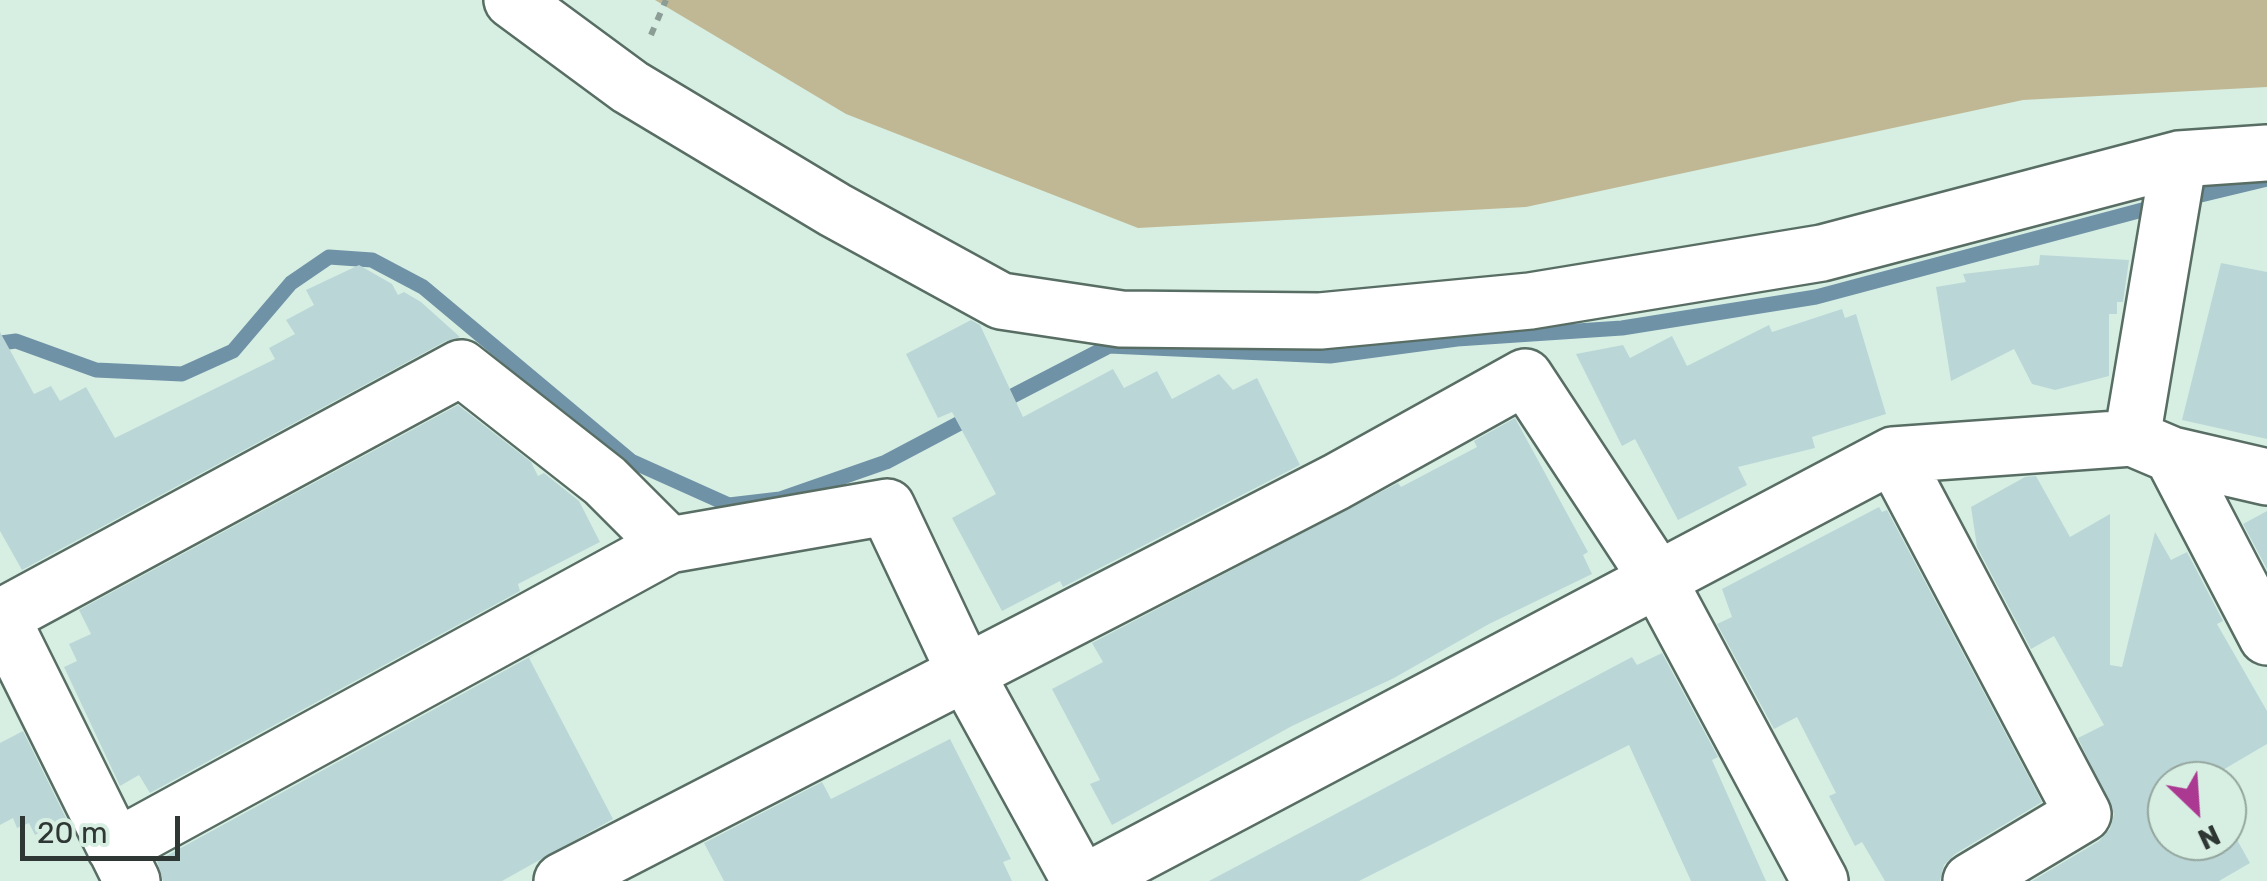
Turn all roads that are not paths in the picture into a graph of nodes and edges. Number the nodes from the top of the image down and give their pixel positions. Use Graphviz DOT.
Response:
graph roads {
  1 [pos="512,0"];
  2 [pos="2267,153"];
  3 [pos="2179,159"];
  4 [pos="1530,301"];
  5 [pos="1525,378"];
  6 [pos="2152,447"];
  7 [pos="1893,455"];
  8 [pos="2267,477"];
  9 [pos="669,545"];
  10 [pos="1657,578"];
  11 [pos="2267,637"];
  12 [pos="965,672"];
  13 [pos="123,864"];
  14 [pos="562,881"];
  15 [pos="1083,881"];
  16 [pos="1820,881"];
  17 [pos="1971,881"];
  1 -- 4 [label="street"];
  2 -- 3 [label="street"];
  3 -- 4 [label="street"];
  3 -- 6 [label="street"];
  4 -- 5 [label="street"];
  5 -- 10 [label="street"];
  5 -- 12 [label="street"];
  6 -- 7 [label="street"];
  6 -- 8 [label="street"];
  6 -- 11 [label="street"];
  7 -- 10 [label="street"];
  7 -- 17 [label="street"];
  9 -- 12 [label="street"];
  9 -- 13 [label="street"];
  9 -- 13 [label="street"];
  10 -- 15 [label="street"];
  10 -- 16 [label="street"];
  12 -- 14 [label="street"];
  12 -- 15 [label="street"];
}
